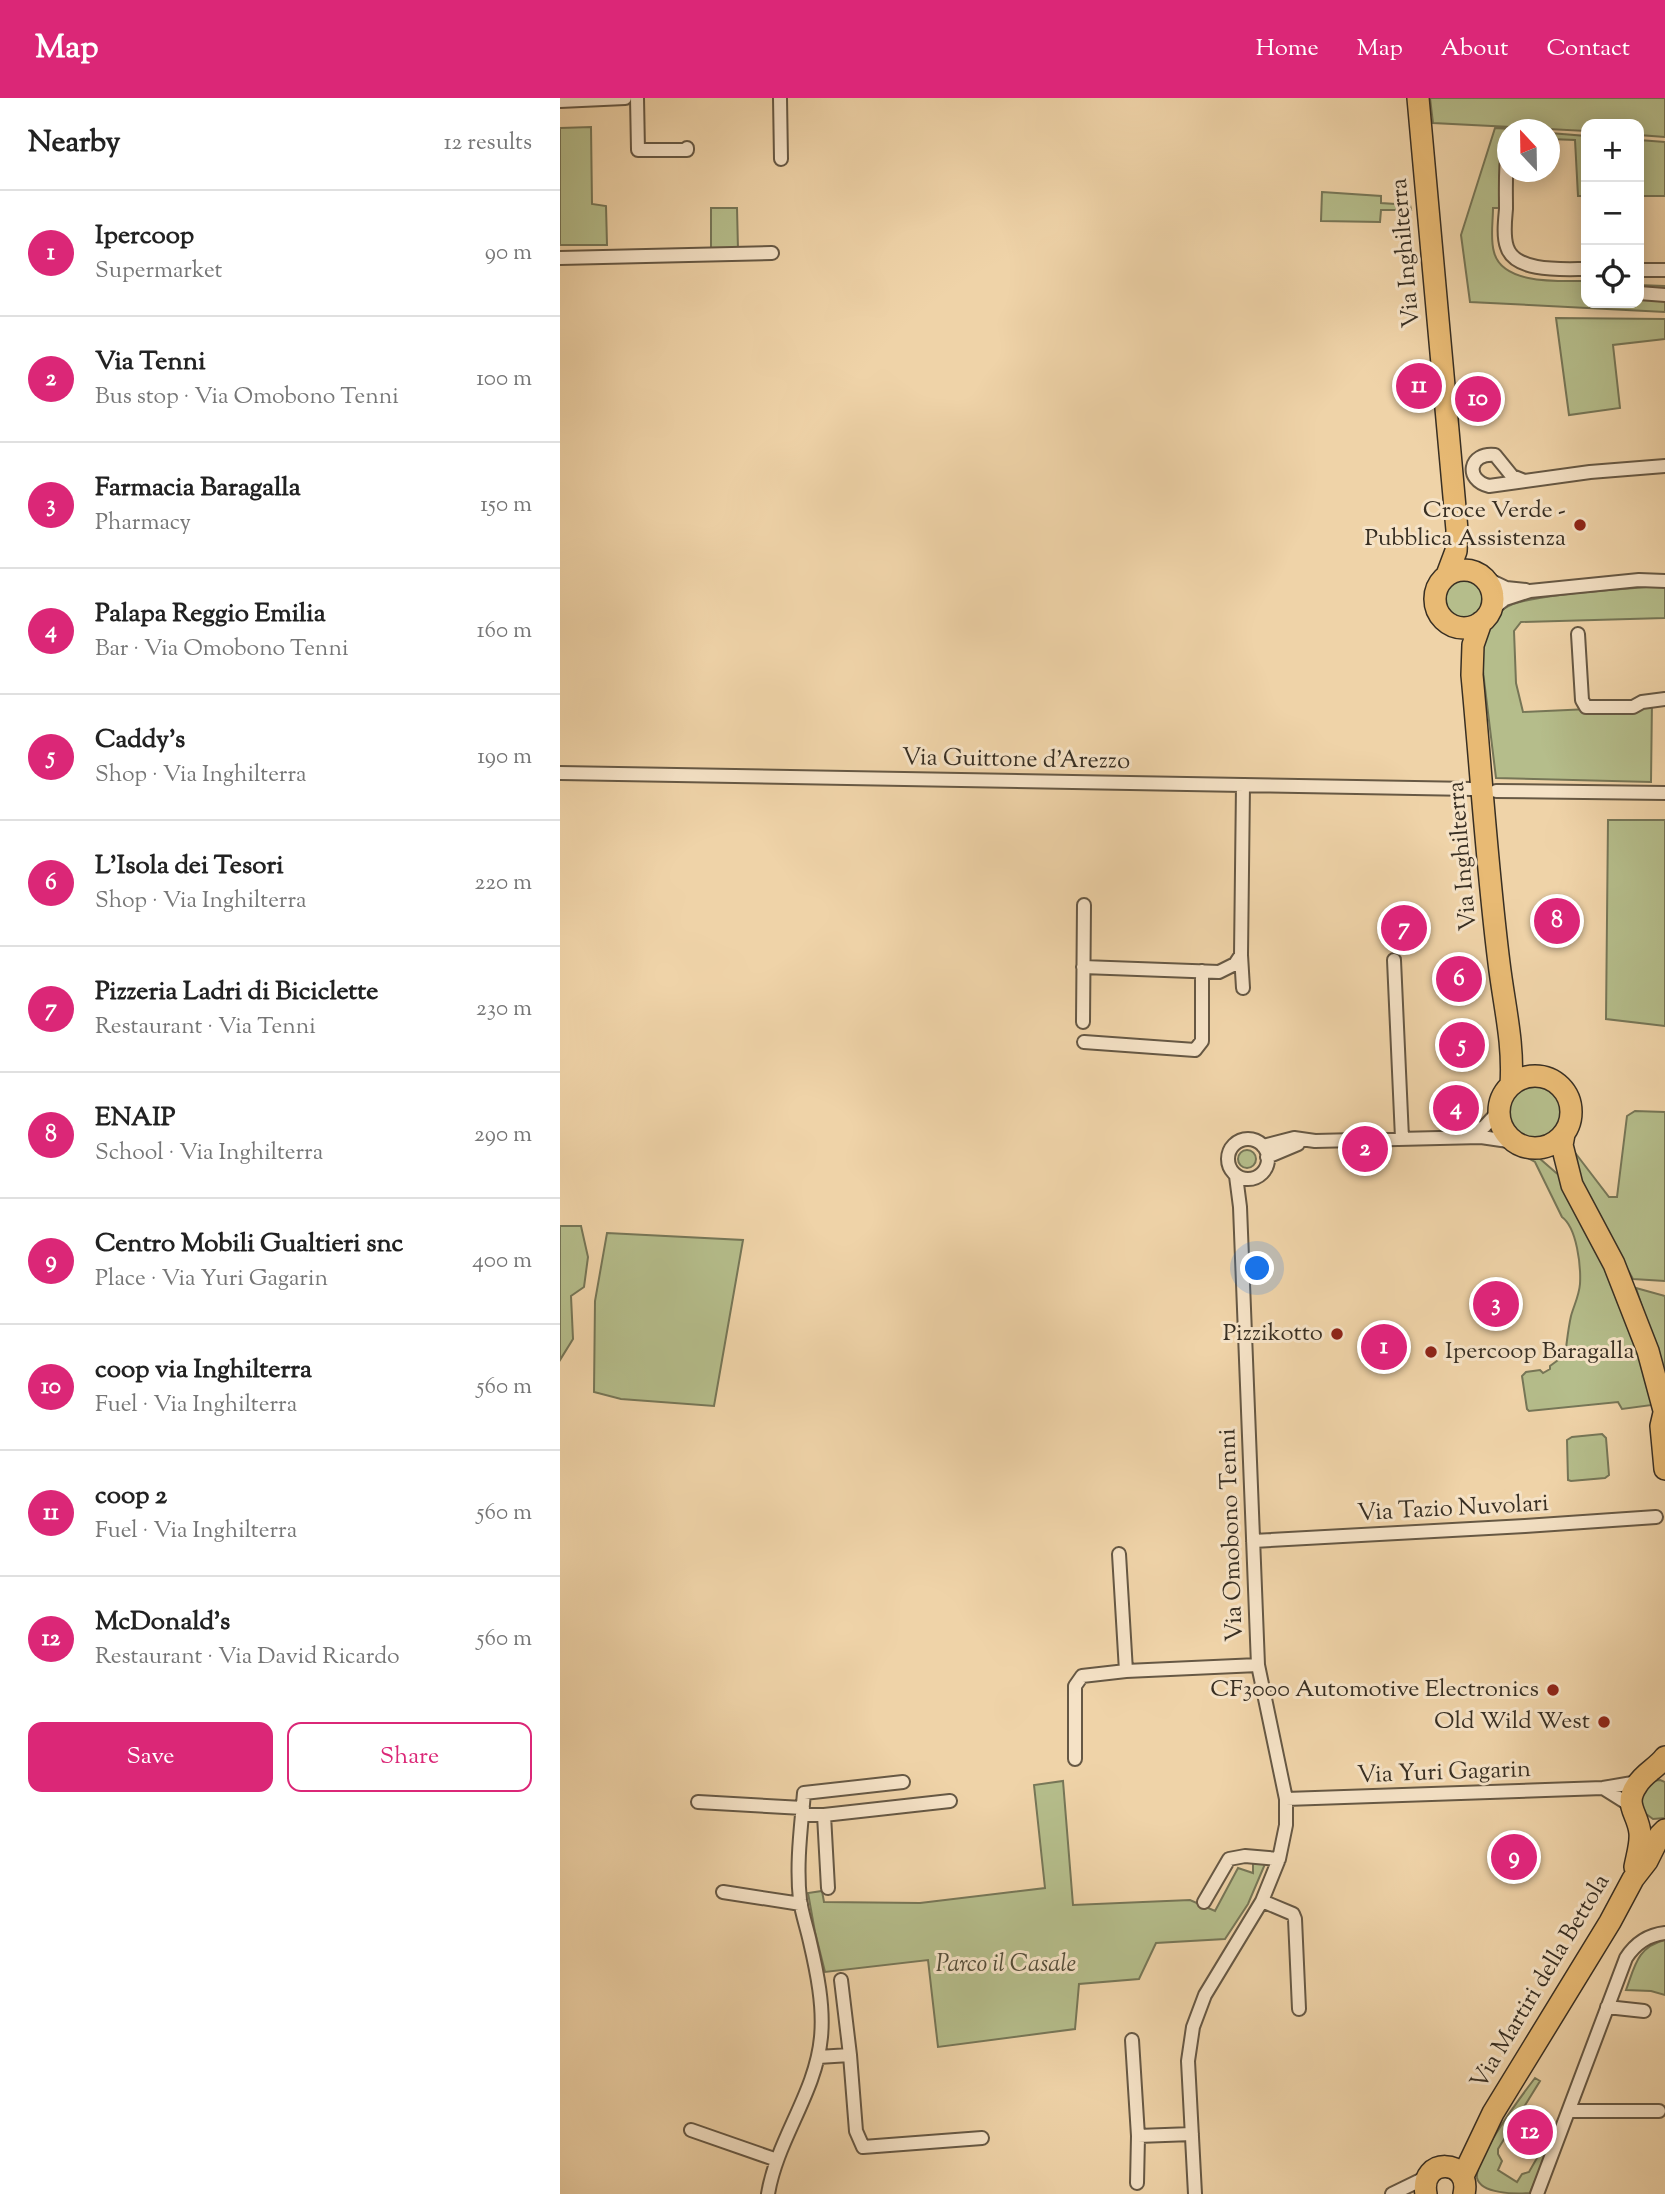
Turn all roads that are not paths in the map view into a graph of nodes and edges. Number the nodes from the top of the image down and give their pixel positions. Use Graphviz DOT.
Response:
graph roads {
  1 [pos="625,98"];
  2 [pos="637,98"];
  3 [pos="780,98"];
  4 [pos="1418,98"];
  5 [pos="604,99"];
  6 [pos="560,101"];
  7 [pos="687,148"];
  8 [pos="781,159"];
  9 [pos="1506,182"];
  10 [pos="772,253"];
  11 [pos="560,258"];
  12 [pos="1581,269"];
  13 [pos="1644,270"];
  14 [pos="1665,270"];
  15 [pos="1644,293"];
  16 [pos="1665,295"];
  17 [pos="1665,466"];
  18 [pos="1522,480"];
  19 [pos="1457,530"];
  20 [pos="1665,570"];
  21 [pos="1447,575"];
  22 [pos="1482,576"];
  23 [pos="1639,580"];
  24 [pos="1665,581"];
  25 [pos="1530,591"];
  26 [pos="1486,616"];
  27 [pos="1454,626"];
  28 [pos="1578,634"];
  29 [pos="1472,675"];
  30 [pos="1665,699"];
  31 [pos="560,773"];
  32 [pos="1244,785"];
  33 [pos="1472,789"];
  34 [pos="1496,791"];
  35 [pos="1665,793"];
  36 [pos="1084,905"];
  37 [pos="1241,955"];
  38 [pos="1394,960"];
  39 [pos="1083,967"];
  40 [pos="1202,971"];
  41 [pos="1243,988"];
  42 [pos="1083,1022"];
  43 [pos="1511,1032"];
  44 [pos="1084,1042"];
  45 [pos="1538,1077"];
  46 [pos="1511,1085"];
  47 [pos="1499,1112"];
  48 [pos="1564,1134"];
  49 [pos="1457,1137"];
  50 [pos="1402,1138"];
  51 [pos="1524,1145"];
  52 [pos="1265,1152"];
  53 [pos="1236,1175"];
  54 [pos="1252,1178"];
  55 [pos="1572,1185"];
  56 [pos="1240,1207"];
  57 [pos="1665,1413"];
  58 [pos="1665,1469"];
  59 [pos="1656,1517"];
  60 [pos="1252,1541"];
  61 [pos="1119,1554"];
  62 [pos="1258,1665"];
  63 [pos="1126,1671"];
  64 [pos="1665,1757"];
  65 [pos="1075,1759"];
  66 [pos="903,1782"];
  67 [pos="1638,1782"];
  68 [pos="1603,1788"];
  69 [pos="1286,1799"];
  70 [pos="950,1801"];
  71 [pos="698,1802"];
  72 [pos="802,1812"];
  73 [pos="1634,1812"];
  74 [pos="824,1815"];
  75 [pos="1665,1828"];
  76 [pos="1279,1858"];
  77 [pos="1633,1879"];
  78 [pos="828,1888"];
  79 [pos="723,1892"];
  80 [pos="1262,1901"];
  81 [pos="1204,1902"];
  82 [pos="801,1904"];
  83 [pos="1665,1933"];
  84 [pos="841,1980"];
  85 [pos="1606,2007"];
  86 [pos="1299,2009"];
  87 [pos="1644,2011"];
  88 [pos="1132,2040"];
  89 [pos="850,2055"];
  90 [pos="818,2057"];
  91 [pos="1569,2111"];
  92 [pos="1659,2111"];
  93 [pos="691,2130"];
  94 [pos="1192,2134"];
  95 [pos="1138,2136"];
  96 [pos="982,2138"];
  97 [pos="777,2160"];
  98 [pos="1138,2183"];
  99 [pos="1464,2183"];
  100 [pos="1427,2185"];
  101 [pos="768,2194"];
  102 [pos="1195,2194"];
  103 [pos="1394,2194"];
  104 [pos="1408,2194"];
  105 [pos="1537,2194"];
  1 -- 5 [label="street"];
  2 -- 7 [label="street"];
  3 -- 8 [label="street"];
  4 -- 19 [label="main road, Via Inghilterra"];
  5 -- 6 [label="street"];
  9 -- 12 [label="street"];
  10 -- 11 [label="street"];
  13 -- 14 [label="street"];
  15 -- 16 [label="street"];
  17 -- 18 [label="street"];
  19 -- 21 [label="main road, Via Inghilterra"];
  19 -- 22 [label="main road, Via Inghilterra"];
  20 -- 23 [label="street"];
  21 -- 22 [label="main road"];
  21 -- 27 [label="main road, Via Inghilterra"];
  22 -- 25 [label="street"];
  22 -- 26 [label="main road, Via Inghilterra"];
  23 -- 24 [label="street"];
  23 -- 25 [label="street"];
  25 -- 26 [label="street"];
  26 -- 27 [label="main road"];
  26 -- 29 [label="main road, Via Inghilterra"];
  27 -- 29 [label="main road, Via Inghilterra"];
  28 -- 30 [label="street"];
  29 -- 43 [label="main road, Via Inghilterra"];
  31 -- 32 [label="street, Via Guittone d'Arezzo"];
  32 -- 33 [label="street, Via Guittone d'Arezzo"];
  32 -- 37 [label="street"];
  34 -- 35 [label="street"];
  36 -- 39 [label="street"];
  37 -- 40 [label="street"];
  37 -- 41 [label="street"];
  38 -- 50 [label="street"];
  39 -- 40 [label="street"];
  39 -- 42 [label="street"];
  40 -- 44 [label="street"];
  43 -- 45 [label="main road, Via Inghilterra"];
  43 -- 46 [label="main road, Via Inghilterra"];
  45 -- 46 [label="main road"];
  45 -- 48 [label="main road, Via Inghilterra"];
  46 -- 47 [label="main road, Via Inghilterra"];
  47 -- 49 [label="street, Via Omobono Tenni"];
  47 -- 51 [label="main road, Via Inghilterra"];
  48 -- 51 [label="main road"];
  48 -- 55 [label="main road, Via Inghilterra"];
  49 -- 50 [label="street, Via Omobono Tenni"];
  49 -- 51 [label="street, Via Omobono Tenni"];
  50 -- 52 [label="street, Via Omobono Tenni"];
  51 -- 55 [label="main road, Via Inghilterra"];
  52 -- 53 [label="street, Via Omobono Tenni"];
  52 -- 54 [label="street, Via Omobono Tenni"];
  53 -- 54 [label="street"];
  53 -- 56 [label="street, Via Omobono Tenni"];
  54 -- 56 [label="street, Via Omobono Tenni"];
  55 -- 57 [label="main road, Via Inghilterra"];
  56 -- 60 [label="street, Via Omobono Tenni"];
  57 -- 58 [label="main road, Via Inghilterra"];
  59 -- 60 [label="street, Via Tazio Nuvolari"];
  60 -- 62 [label="street, Via Omobono Tenni"];
  61 -- 63 [label="street"];
  62 -- 63 [label="street"];
  62 -- 69 [label="street, Via Omobono Tenni"];
  63 -- 65 [label="street"];
  64 -- 67 [label="main road, Via Martiri della Bettola"];
  66 -- 72 [label="street"];
  67 -- 68 [label="street, Via Yuri Gagarin"];
  67 -- 73 [label="main road, Via Martiri della Bettola"];
  68 -- 69 [label="street, Via Yuri Gagarin"];
  68 -- 73 [label="street"];
  69 -- 76 [label="street, Via Omobono Tenni"];
  70 -- 74 [label="street"];
  71 -- 72 [label="street"];
  72 -- 74 [label="street"];
  72 -- 82 [label="street"];
  73 -- 75 [label="main road, Via Martiri della Bettola"];
  73 -- 77 [label="main road, Via Martiri della Bettola"];
  74 -- 78 [label="street"];
  75 -- 77 [label="main road, Via Martiri della Bettola"];
  76 -- 80 [label="street, Via Omobono Tenni"];
  76 -- 81 [label="street"];
  77 -- 99 [label="main road, Via Martiri della Bettola"];
  79 -- 82 [label="street"];
  80 -- 86 [label="street"];
  80 -- 94 [label="street, Via Omobono Tenni"];
  82 -- 90 [label="street"];
  83 -- 85 [label="street"];
  84 -- 89 [label="street"];
  85 -- 87 [label="street"];
  85 -- 91 [label="street"];
  88 -- 95 [label="street"];
  89 -- 90 [label="street"];
  89 -- 96 [label="street"];
  90 -- 97 [label="street"];
  91 -- 92 [label="street"];
  91 -- 105 [label="street"];
  93 -- 97 [label="street"];
  94 -- 95 [label="street"];
  94 -- 102 [label="street, Via Omobono Tenni"];
  95 -- 98 [label="street"];
  97 -- 101 [label="street"];
  99 -- 100 [label="main road, Via Martiri della Bettola"];
  100 -- 103 [label="street"];
  103 -- 104 [label="street"];
}
